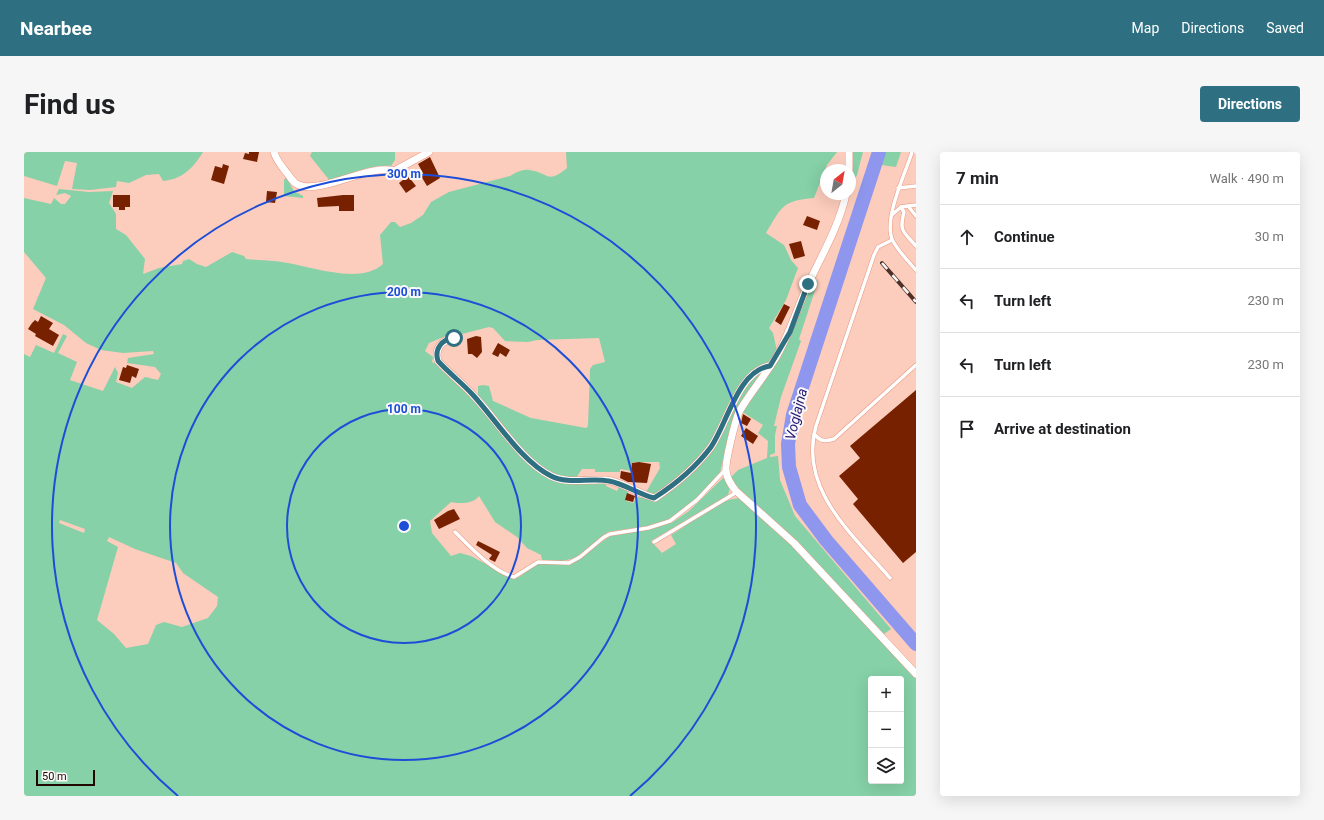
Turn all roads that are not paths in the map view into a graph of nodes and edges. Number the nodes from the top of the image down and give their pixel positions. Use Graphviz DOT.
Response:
graph roads {
  1 [pos="274,152"];
  2 [pos="429,152"];
  3 [pos="849,152"];
  4 [pos="912,152"];
  5 [pos="849,164"];
  6 [pos="916,186"];
  7 [pos="898,188"];
  8 [pos="844,200"];
  9 [pos="916,205"];
  10 [pos="908,206"];
  11 [pos="901,207"];
  12 [pos="892,215"];
  13 [pos="916,216"];
  14 [pos="892,240"];
  15 [pos="916,246"];
  16 [pos="916,270"];
  17 [pos="454,338"];
  18 [pos="916,365"];
  19 [pos="770,366"];
  20 [pos="814,434"];
  21 [pos="725,470"];
  22 [pos="737,492"];
  23 [pos="455,532"];
  24 [pos="654,542"];
  25 [pos="890,578"];
  26 [pos="916,674"];
  1 -- 2 [label="street"];
  3 -- 5 [label="street"];
  4 -- 7 [label="lane"];
  6 -- 7 [label="lane"];
  7 -- 12 [label="lane"];
  8 -- 19 [label="street"];
  9 -- 10 [label="lane"];
  10 -- 11 [label="lane"];
  10 -- 13 [label="lane"];
  11 -- 12 [label="lane"];
  11 -- 15 [label="lane"];
  12 -- 14 [label="lane"];
  14 -- 16 [label="lane"];
  14 -- 20 [label="lane"];
  17 -- 19 [label="street"];
  18 -- 20 [label="lane"];
  19 -- 21 [label="street"];
  20 -- 25 [label="lane"];
  21 -- 22 [label="street"];
  21 -- 23 [label="lane"];
  22 -- 24 [label="lane"];
  22 -- 26 [label="street"];
}
